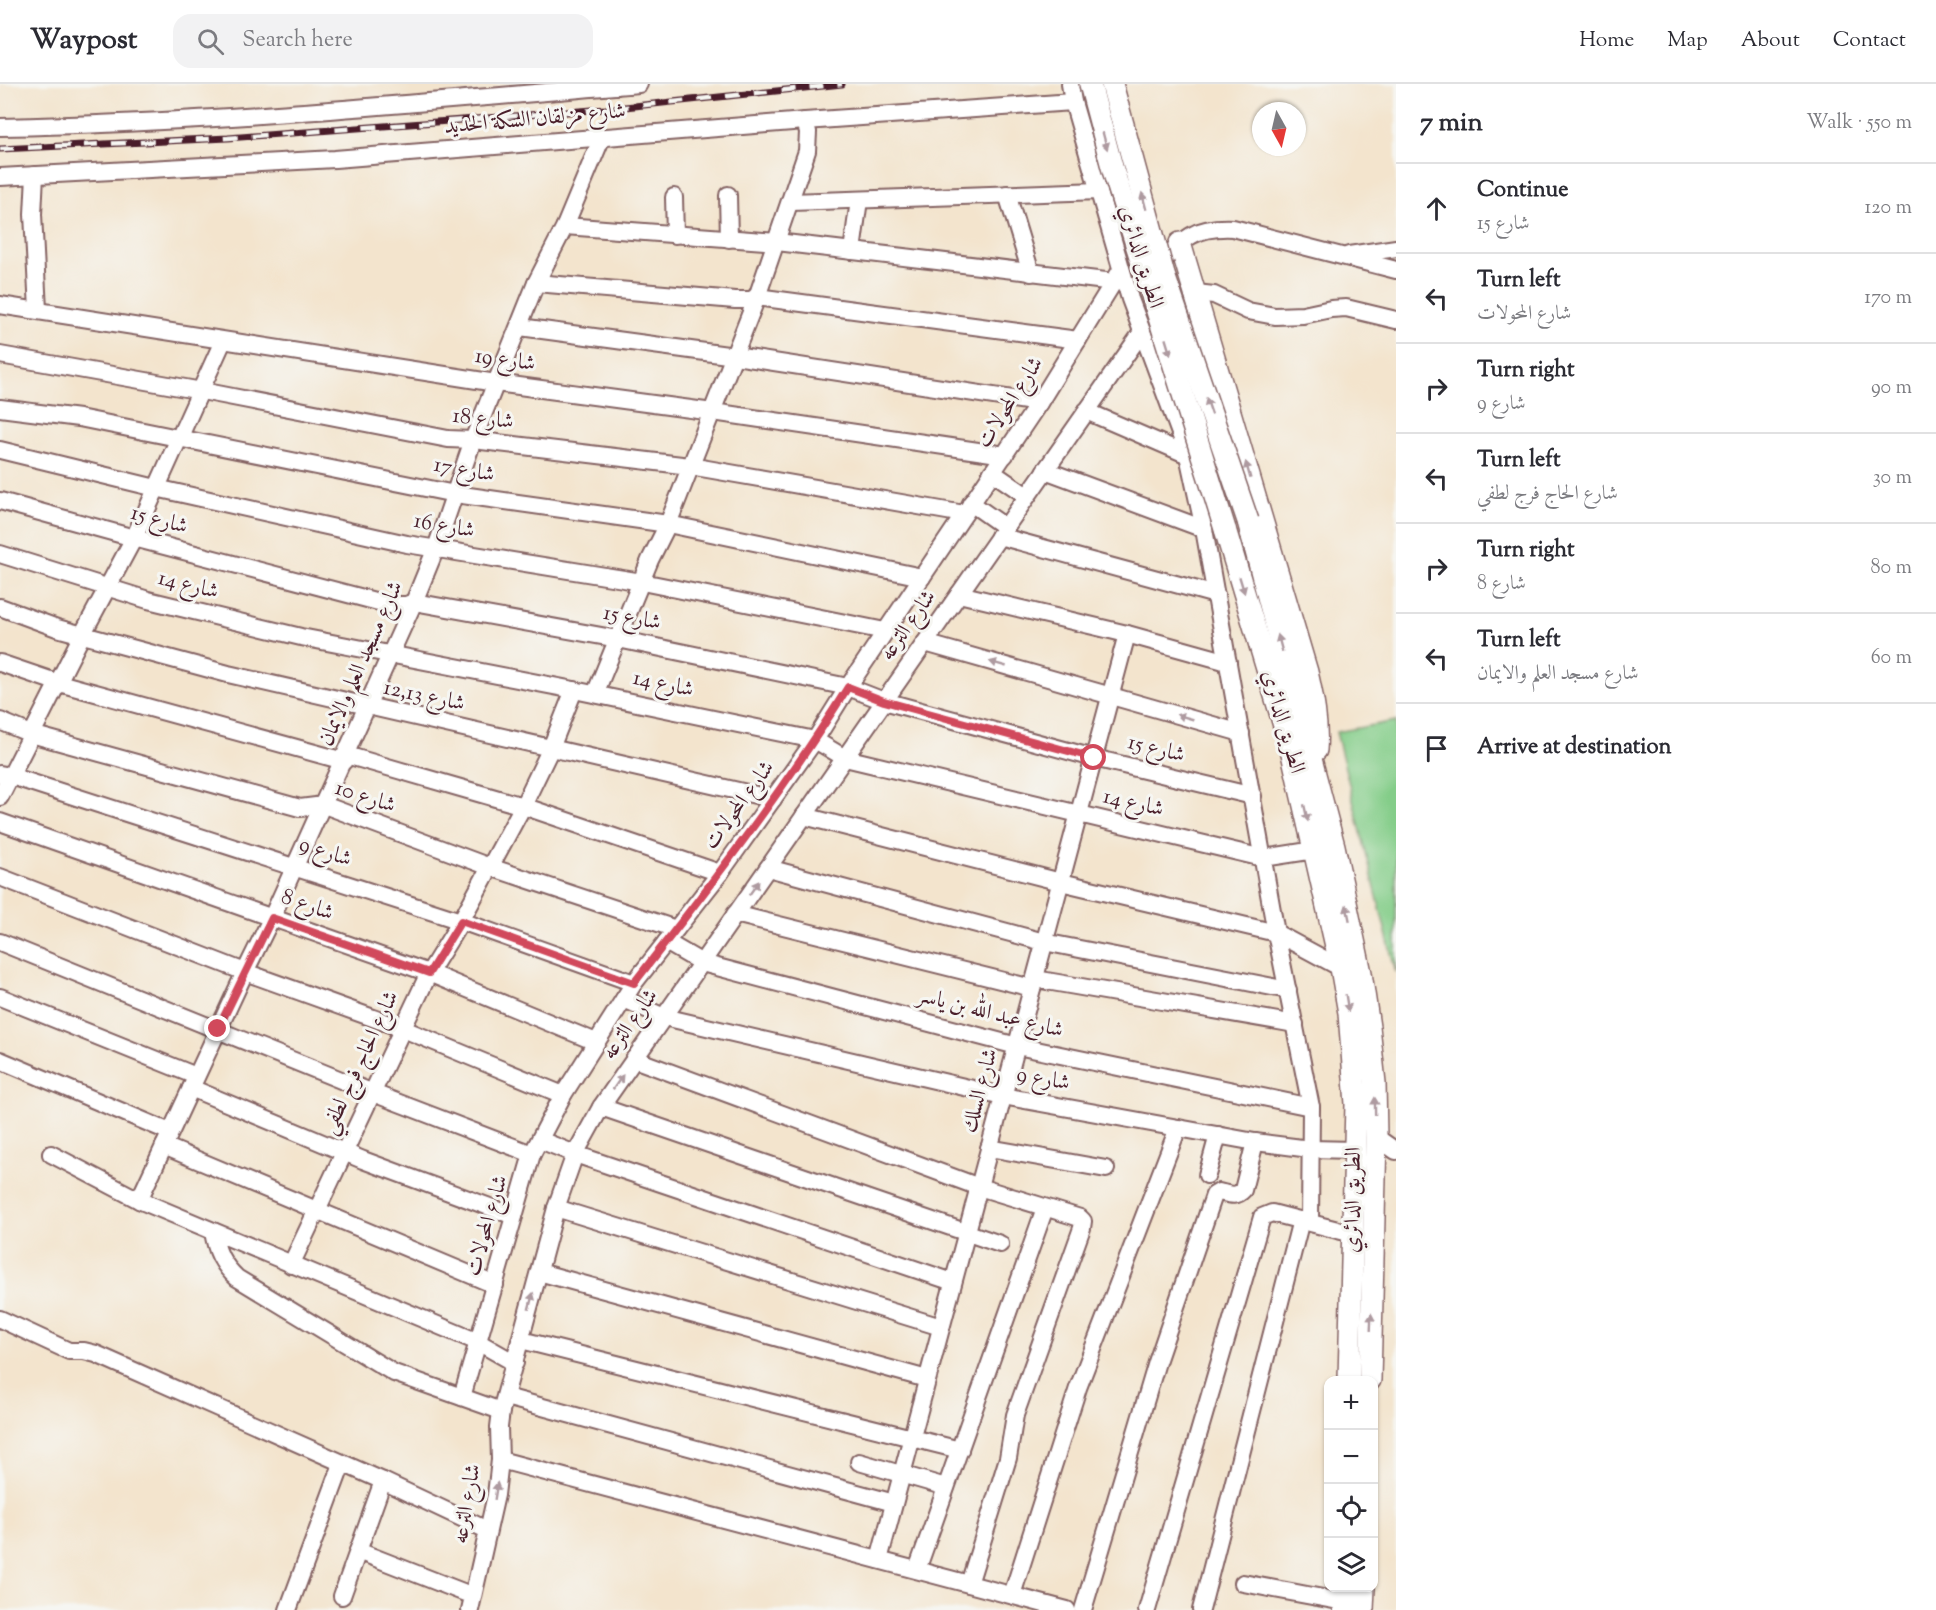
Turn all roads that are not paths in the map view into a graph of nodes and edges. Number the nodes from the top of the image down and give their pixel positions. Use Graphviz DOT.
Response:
graph roads {
  1 [pos="637,84"];
  2 [pos="1070,84"];
  3 [pos="1090,84"];
  4 [pos="1112,84"];
  5 [pos="585,86"];
  6 [pos="565,87"];
  7 [pos="1073,102"];
  8 [pos="805,121"];
  9 [pos="0,127"];
  10 [pos="602,137"];
  11 [pos="35,175"];
  12 [pos="0,177"];
  13 [pos="1099,190"];
  14 [pos="1007,194"];
  15 [pos="728,195"];
  16 [pos="674,197"];
  17 [pos="859,201"];
  18 [pos="791,202"];
  19 [pos="565,226"];
  20 [pos="675,235"];
  21 [pos="729,239"];
  22 [pos="777,242"];
  23 [pos="1180,243"];
  24 [pos="1396,248"];
  25 [pos="852,251"];
  26 [pos="1342,256"];
  27 [pos="1396,270"];
  28 [pos="1031,273"];
  29 [pos="1118,276"];
  30 [pos="536,283"];
  31 [pos="1196,294"];
  32 [pos="757,297"];
  33 [pos="1130,298"];
  34 [pos="0,305"];
  35 [pos="38,310"];
  36 [pos="1396,320"];
  37 [pos="520,327"];
  38 [pos="1142,332"];
  39 [pos="1078,340"];
  40 [pos="223,341"];
  41 [pos="0,356"];
  42 [pos="735,356"];
  43 [pos="496,383"];
  44 [pos="202,391"];
  45 [pos="1039,403"];
  46 [pos="0,408"];
  47 [pos="1086,411"];
  48 [pos="712,412"];
  49 [pos="179,438"];
  50 [pos="473,440"];
  51 [pos="0,450"];
  52 [pos="1005,455"];
  53 [pos="1188,455"];
  54 [pos="690,466"];
  55 [pos="1045,470"];
  56 [pos="992,472"];
  57 [pos="156,488"];
  58 [pos="455,494"];
  59 [pos="1027,496"];
  60 [pos="0,501"];
  61 [pos="967,508"];
  62 [pos="668,524"];
  63 [pos="1204,529"];
  64 [pos="1002,532"];
  65 [pos="134,538"];
  66 [pos="436,548"];
  67 [pos="0,554"];
  68 [pos="922,576"];
  69 [pos="642,582"];
  70 [pos="108,588"];
  71 [pos="959,594"];
  72 [pos="1216,595"];
  73 [pos="414,602"];
  74 [pos="0,607"];
  75 [pos="885,632"];
  76 [pos="82,634"];
  77 [pos="1127,634"];
  78 [pos="618,639"];
  79 [pos="925,643"];
  80 [pos="391,653"];
  81 [pos="1228,662"];
  82 [pos="0,663"];
  83 [pos="59,683"];
  84 [pos="848,687"];
  85 [pos="574,690"];
  86 [pos="596,694"];
  87 [pos="1111,696"];
  88 [pos="884,701"];
  89 [pos="367,707"];
  90 [pos="0,721"];
  91 [pos="1241,733"];
  92 [pos="32,734"];
  93 [pos="815,740"];
  94 [pos="551,748"];
  95 [pos="345,758"];
  96 [pos="845,758"];
  97 [pos="1094,758"];
  98 [pos="1313,771"];
  99 [pos="6,775"];
  100 [pos="1253,796"];
  101 [pos="0,797"];
  102 [pos="773,799"];
  103 [pos="324,804"];
  104 [pos="523,806"];
  105 [pos="1079,814"];
  106 [pos="804,816"];
  107 [pos="0,822"];
  108 [pos="1315,850"];
  109 [pos="1263,858"];
  110 [pos="294,867"];
  111 [pos="490,867"];
  112 [pos="768,868"];
  113 [pos="720,873"];
  114 [pos="0,878"];
  115 [pos="1061,882"];
  116 [pos="735,915"];
  117 [pos="272,918"];
  118 [pos="461,921"];
  119 [pos="1276,933"];
  120 [pos="671,936"];
  121 [pos="0,942"];
  122 [pos="1044,942"];
  123 [pos="702,963"];
  124 [pos="1341,968"];
  125 [pos="244,972"];
  126 [pos="429,973"];
  127 [pos="634,983"];
  128 [pos="1033,984"];
  129 [pos="1288,990"];
  130 [pos="0,997"];
  131 [pos="624,999"];
  132 [pos="664,1017"];
  133 [pos="1295,1024"];
  134 [pos="401,1028"];
  135 [pos="218,1029"];
  136 [pos="596,1042"];
  137 [pos="1017,1046"];
  138 [pos="634,1059"];
  139 [pos="0,1060"];
  140 [pos="193,1082"];
  141 [pos="373,1093"];
  142 [pos="563,1095"];
  143 [pos="1003,1096"];
  144 [pos="601,1107"];
  145 [pos="1311,1107"];
  146 [pos="1178,1128"];
  147 [pos="1218,1135"];
  148 [pos="1376,1137"];
  149 [pos="167,1139"];
  150 [pos="1255,1142"];
  151 [pos="536,1147"];
  152 [pos="989,1148"];
  153 [pos="1310,1149"];
  154 [pos="1355,1150"];
  155 [pos="345,1151"];
  156 [pos="1396,1151"];
  157 [pos="51,1154"];
  158 [pos="575,1154"];
  159 [pos="1106,1169"];
  160 [pos="1208,1175"];
  161 [pos="979,1187"];
  162 [pos="139,1200"];
  163 [pos="556,1208"];
  164 [pos="1045,1208"];
  165 [pos="316,1211"];
  166 [pos="514,1216"];
  167 [pos="1306,1221"];
  168 [pos="213,1231"];
  169 [pos="966,1233"];
  170 [pos="1353,1234"];
  171 [pos="1000,1244"];
  172 [pos="291,1264"];
  173 [pos="539,1272"];
  174 [pos="953,1282"];
  175 [pos="495,1285"];
  176 [pos="0,1319"];
  177 [pos="941,1327"];
  178 [pos="521,1340"];
  179 [pos="478,1342"];
  180 [pos="515,1363"];
  181 [pos="1350,1376"];
  182 [pos="1370,1376"];
  183 [pos="927,1379"];
  184 [pos="462,1397"];
  185 [pos="504,1404"];
  186 [pos="912,1438"];
  187 [pos="960,1450"];
  188 [pos="500,1460"];
  189 [pos="859,1462"];
  190 [pos="342,1464"];
  191 [pos="902,1474"];
  192 [pos="383,1482"];
  193 [pos="946,1487"];
  194 [pos="894,1503"];
  195 [pos="487,1530"];
  196 [pos="358,1551"];
  197 [pos="879,1560"];
  198 [pos="917,1570"];
  199 [pos="969,1584"];
  200 [pos="1243,1584"];
  201 [pos="1012,1595"];
  202 [pos="342,1596"];
  203 [pos="1349,1602"];
  204 [pos="472,1603"];
  205 [pos="288,1610"];
  206 [pos="1067,1610"];
  207 [pos="1083,1610"];
  208 [pos="1148,1610"];
  209 [pos="1201,1610"];
  1 -- 5 [label="street"];
  2 -- 7 [label="street"];
  3 -- 108 [label="main road, الطريق الدائري, one-way, bridge"];
  98 -- 4 [label="main road, الطريق الدائري, one-way, bridge"];
  5 -- 6 [label="street"];
  6 -- 9 [label="street"];
  7 -- 8 [label="street, شارع مزلقان السكة الحديد"];
  7 -- 13 [label="street"];
  8 -- 10 [label="street, شارع مزلقان السكة الحديد"];
  8 -- 18 [label="street"];
  10 -- 11 [label="street, شارع مزلقان السكة الحديد"];
  10 -- 19 [label="street, شارع مسجد العلم والايمان"];
  11 -- 12 [label="street, شارع مزلقان السكة الحديد"];
  11 -- 35 [label="street"];
  13 -- 14 [label="street"];
  13 -- 29 [label="street"];
  14 -- 17 [label="street"];
  14 -- 28 [label="street"];
  15 -- 21 [label="street"];
  16 -- 20 [label="street"];
  17 -- 18 [label="street"];
  17 -- 25 [label="street"];
  18 -- 22 [label="street"];
  19 -- 20 [label="street"];
  19 -- 30 [label="street, شارع مسجد العلم والايمان"];
  20 -- 21 [label="street"];
  21 -- 22 [label="street"];
  22 -- 25 [label="street"];
  22 -- 32 [label="street"];
  23 -- 26 [label="street"];
  23 -- 31 [label="main road"];
  23 -- 33 [label="street"];
  24 -- 26 [label="street"];
  25 -- 28 [label="street"];
  26 -- 27 [label="street"];
  28 -- 29 [label="street"];
  29 -- 33 [label="street"];
  29 -- 39 [label="street, شارع المحولات"];
  30 -- 32 [label="street"];
  30 -- 37 [label="street, شارع مسجد العلم والايمان"];
  31 -- 36 [label="street"];
  98 -- 31 [label="main road, one-way"];
  32 -- 39 [label="street"];
  32 -- 42 [label="street"];
  33 -- 38 [label="street"];
  34 -- 35 [label="street, شارع 19"];
  35 -- 40 [label="street, شارع 19"];
  37 -- 42 [label="street"];
  37 -- 43 [label="street, شارع مسجد العلم والايمان"];
  38 -- 47 [label="street, شارع الترعه"];
  38 -- 53 [label="street"];
  39 -- 45 [label="street, شارع المحولات"];
  40 -- 43 [label="street, شارع 19"];
  40 -- 44 [label="street"];
  41 -- 44 [label="street, شارع 18"];
  42 -- 45 [label="street"];
  42 -- 48 [label="street"];
  43 -- 48 [label="street, شارع 19"];
  43 -- 50 [label="street, شارع مسجد العلم والايمان"];
  44 -- 49 [label="street"];
  44 -- 50 [label="street, شارع 18"];
  45 -- 52 [label="street, شارع المحولات"];
  46 -- 49 [label="street, شارع 17"];
  47 -- 53 [label="street"];
  47 -- 55 [label="street, شارع الترعه"];
  48 -- 52 [label="street, شارع 19"];
  48 -- 54 [label="street"];
  49 -- 57 [label="street"];
  49 -- 58 [label="street, شارع 17"];
  50 -- 54 [label="street, شارع 18"];
  50 -- 58 [label="street, شارع مسجد العلم والايمان"];
  51 -- 57 [label="street, شارع 16"];
  52 -- 56 [label="street, شارع المحولات"];
  53 -- 63 [label="street"];
  54 -- 61 [label="street, شارع 18"];
  54 -- 62 [label="street"];
  55 -- 59 [label="street, شارع الترعه"];
  55 -- 63 [label="street"];
  56 -- 59 [label="street"];
  56 -- 61 [label="street, شارع المحولات"];
  57 -- 65 [label="street"];
  57 -- 66 [label="street, شارع 16"];
  58 -- 62 [label="street, شارع 17"];
  58 -- 66 [label="street, شارع مسجد العلم والايمان"];
  59 -- 64 [label="street, شارع الترعه"];
  60 -- 65 [label="street, شارع 15"];
  61 -- 64 [label="street"];
  61 -- 68 [label="street, شارع المحولات"];
  62 -- 68 [label="street, شارع 17"];
  62 -- 69 [label="street"];
  63 -- 72 [label="street"];
  64 -- 71 [label="street, شارع الترعه"];
  64 -- 72 [label="street"];
  65 -- 70 [label="street"];
  65 -- 73 [label="street, شارع 15"];
  66 -- 69 [label="street, شارع 16"];
  66 -- 73 [label="street, شارع مسجد العلم والايمان"];
  67 -- 70 [label="street, شارع 14"];
  68 -- 75 [label="street, شارع المحولات"];
  69 -- 75 [label="street, شارع 16"];
  69 -- 78 [label="street"];
  70 -- 76 [label="street"];
  70 -- 80 [label="street, شارع 14"];
  71 -- 77 [label="street"];
  71 -- 79 [label="street, شارع الترعه"];
  72 -- 81 [label="street"];
  73 -- 78 [label="street, شارع 15"];
  73 -- 80 [label="street, شارع مسجد العلم والايمان"];
  74 -- 76 [label="street, شارع 12,13"];
  75 -- 84 [label="street, شارع المحولات"];
  76 -- 83 [label="street"];
  76 -- 89 [label="street, شارع 12,13"];
  77 -- 81 [label="street"];
  77 -- 87 [label="street, شارع السلك"];
  78 -- 84 [label="street, شارع 15"];
  78 -- 86 [label="street"];
  87 -- 79 [label="street, one-way"];
  79 -- 88 [label="street, شارع الترعه"];
  80 -- 85 [label="street, شارع 14"];
  80 -- 89 [label="street, شارع مسجد العلم والايمان"];
  81 -- 91 [label="street"];
  82 -- 83 [label="street"];
  83 -- 92 [label="street"];
  83 -- 95 [label="street"];
  84 -- 88 [label="street, شارع 15"];
  84 -- 93 [label="street, شارع المحولات"];
  85 -- 86 [label="street, شارع 14"];
  85 -- 94 [label="street, شارع الحاج فرج لطفي"];
  86 -- 93 [label="street, شارع 14"];
  91 -- 87 [label="street, one-way"];
  87 -- 97 [label="street, شارع السلك"];
  88 -- 96 [label="street, شارع الترعه"];
  88 -- 97 [label="street, شارع 15"];
  89 -- 94 [label="street, شارع 12,13"];
  89 -- 95 [label="street, شارع مسجد العلم والايمان"];
  90 -- 92 [label="street, شارع 10"];
  91 -- 100 [label="street"];
  92 -- 99 [label="street"];
  92 -- 103 [label="street, شارع 10"];
  93 -- 96 [label="street, شارع 14"];
  93 -- 102 [label="street, شارع المحولات"];
  94 -- 102 [label="street, شارع 12,13"];
  94 -- 104 [label="street, شارع الحاج فرج لطفي"];
  95 -- 103 [label="street, شارع مسجد العلم والايمان"];
  95 -- 104 [label="street"];
  96 -- 105 [label="street, شارع 14"];
  96 -- 106 [label="street, شارع الترعه"];
  97 -- 100 [label="street, شارع 15"];
  97 -- 105 [label="street, شارع السلك"];
  148 -- 98 [label="main road, الطريق الدائري, one-way"];
  99 -- 101 [label="street"];
  99 -- 110 [label="street, شارع 9"];
  100 -- 109 [label="street"];
  102 -- 113 [label="street, شارع المحولات"];
  103 -- 110 [label="street, شارع مسجد العلم والايمان"];
  103 -- 111 [label="street, شارع 10"];
  104 -- 111 [label="street, شارع الحاج فرج لطفي"];
  104 -- 113 [label="street"];
  105 -- 109 [label="street, شارع 14"];
  105 -- 115 [label="street, شارع السلك"];
  106 -- 112 [label="street, شارع الترعه"];
  106 -- 115 [label="street"];
  107 -- 117 [label="street, شارع 8"];
  108 -- 109 [label="street, شارع 14"];
  108 -- 124 [label="main road, الطريق الدائري"];
  109 -- 119 [label="street"];
  110 -- 117 [label="street, شارع مسجد العلم والايمان"];
  110 -- 118 [label="street, شارع 9"];
  111 -- 118 [label="street, شارع الحاج فرج لطفي"];
  111 -- 120 [label="street, شارع 10"];
  116 -- 112 [label="street, شارع الترعه, one-way"];
  112 -- 122 [label="street"];
  113 -- 120 [label="street, شارع المحولات"];
  114 -- 125 [label="street"];
  115 -- 119 [label="street"];
  115 -- 122 [label="street, شارع السلك"];
  116 -- 123 [label="street, شارع الترعه"];
  116 -- 128 [label="street"];
  117 -- 125 [label="street, شارع مسجد العلم والايمان"];
  117 -- 126 [label="street, شارع 8"];
  118 -- 126 [label="street, شارع الحاج فرج لطفي"];
  118 -- 127 [label="street, شارع 9"];
  119 -- 124 [label="street"];
  119 -- 129 [label="street"];
  120 -- 123 [label="street, شارع عبد الله بن ياسر"];
  120 -- 127 [label="street, شارع المحولات"];
  121 -- 135 [label="street"];
  122 -- 128 [label="street, شارع السلك"];
  122 -- 129 [label="street"];
  123 -- 132 [label="street, شارع الترعه"];
  123 -- 137 [label="street, شارع عبد الله بن ياسر"];
  124 -- 154 [label="main road, الطريق الدائري, one-way"];
  125 -- 134 [label="street"];
  125 -- 135 [label="street, شارع مسجد العلم والايمان"];
  126 -- 134 [label="street, شارع الحاج فرج لطفي"];
  126 -- 136 [label="street, شارع 8"];
  127 -- 131 [label="street, شارع المحولات"];
  128 -- 133 [label="street"];
  128 -- 137 [label="street, شارع السلك"];
  129 -- 133 [label="street"];
  130 -- 140 [label="street"];
  131 -- 132 [label="street, شارع 9"];
  131 -- 136 [label="street, شارع المحولات"];
  132 -- 138 [label="street, شارع الترعه"];
  132 -- 143 [label="street, شارع 9"];
  133 -- 145 [label="street"];
  134 -- 141 [label="street, شارع الحاج فرج لطفي"];
  134 -- 142 [label="street"];
  135 -- 140 [label="street, شارع مسجد العلم والايمان"];
  135 -- 141 [label="street"];
  136 -- 142 [label="street, شارع المحولات"];
  137 -- 143 [label="street, شارع السلك"];
  137 -- 145 [label="street, شارع عبد الله بن ياسر"];
  144 -- 138 [label="street, شارع الترعه, one-way"];
  138 -- 161 [label="street"];
  139 -- 149 [label="street"];
  140 -- 149 [label="street, شارع مسجد العلم والايمان"];
  140 -- 155 [label="street"];
  141 -- 151 [label="street"];
  141 -- 155 [label="street, شارع الحاج فرج لطفي"];
  142 -- 151 [label="street, شارع المحولات"];
  143 -- 146 [label="street, شارع 9"];
  143 -- 152 [label="street, شارع السلك"];
  144 -- 158 [label="street, شارع الترعه"];
  144 -- 169 [label="street"];
  145 -- 153 [label="street"];
  146 -- 147 [label="street, شارع 9"];
  146 -- 201 [label="street"];
  147 -- 150 [label="street, شارع 9"];
  147 -- 160 [label="street"];
  148 -- 156 [label="street"];
  182 -- 148 [label="main road, الطريق الدائري, one-way"];
  149 -- 162 [label="street, شارع مسجد العلم والايمان"];
  149 -- 165 [label="street"];
  150 -- 153 [label="street, شارع 9"];
  150 -- 207 [label="street"];
  151 -- 158 [label="street"];
  151 -- 166 [label="street, شارع المحولات"];
  152 -- 159 [label="street"];
  152 -- 161 [label="street, شارع السلك"];
  153 -- 154 [label="street, شارع 9"];
  153 -- 167 [label="street"];
  154 -- 170 [label="main road, الطريق الدائري"];
  155 -- 165 [label="street, شارع الحاج فرج لطفي"];
  155 -- 166 [label="street"];
  157 -- 162 [label="street"];
  158 -- 163 [label="street, شارع الترعه"];
  158 -- 174 [label="street"];
  161 -- 164 [label="street"];
  161 -- 169 [label="street, شارع السلك"];
  162 -- 168 [label="street"];
  163 -- 173 [label="street, شارع الترعه"];
  163 -- 177 [label="street"];
  164 -- 187 [label="street"];
  164 -- 199 [label="street"];
  165 -- 172 [label="street, شارع الحاج فرج لطفي"];
  165 -- 175 [label="street"];
  166 -- 175 [label="street, شارع المحولات"];
  167 -- 170 [label="street"];
  167 -- 208 [label="street"];
  167 -- 209 [label="street"];
  168 -- 172 [label="street"];
  168 -- 184 [label="street"];
  169 -- 171 [label="street"];
  169 -- 174 [label="street, شارع السلك"];
  170 -- 181 [label="main road, الطريق الدائري"];
  172 -- 179 [label="street"];
  178 -- 173 [label="street, شارع الترعه, one-way"];
  173 -- 183 [label="street"];
  174 -- 177 [label="street, شارع السلك"];
  175 -- 179 [label="street, شارع المحولات"];
  176 -- 190 [label="street"];
  177 -- 183 [label="street, شارع السلك"];
  178 -- 180 [label="street, شارع الترعه"];
  178 -- 186 [label="street"];
  179 -- 180 [label="street"];
  179 -- 184 [label="street, شارع المحولات"];
  180 -- 185 [label="street, شارع الترعه"];
  183 -- 186 [label="street, شارع السلك"];
  184 -- 185 [label="street"];
  185 -- 188 [label="street, شارع الترعه"];
  185 -- 194 [label="street"];
  186 -- 187 [label="street"];
  186 -- 191 [label="street, شارع السلك"];
  187 -- 193 [label="street"];
  195 -- 188 [label="street, شارع الترعه, one-way"];
  188 -- 197 [label="street"];
  189 -- 191 [label="street"];
  190 -- 192 [label="street"];
  190 -- 205 [label="street"];
  191 -- 193 [label="street"];
  191 -- 194 [label="street, شارع السلك"];
  192 -- 195 [label="street"];
  192 -- 196 [label="street"];
  193 -- 198 [label="street"];
  194 -- 197 [label="street, شارع السلك"];
  195 -- 204 [label="street, شارع الترعه"];
  196 -- 202 [label="street"];
  196 -- 204 [label="street"];
  197 -- 198 [label="street"];
  198 -- 199 [label="street"];
  199 -- 201 [label="street"];
  200 -- 203 [label="street"];
  201 -- 206 [label="street"];
}
